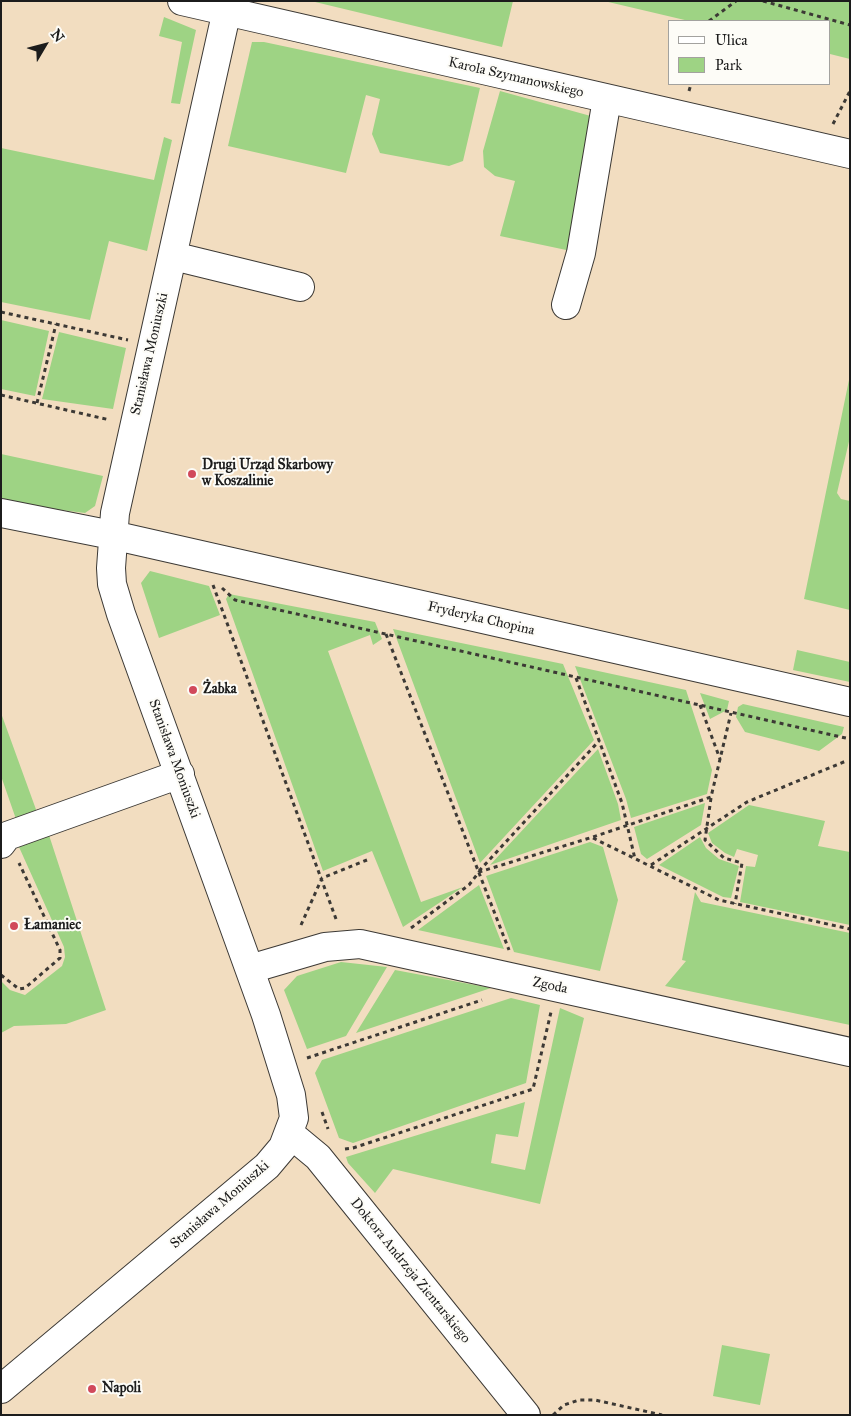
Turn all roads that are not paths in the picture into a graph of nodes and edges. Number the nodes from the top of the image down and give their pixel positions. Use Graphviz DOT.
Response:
graph roads {
  1 [pos="182,1"];
  2 [pos="228,6"];
  3 [pos="607,99"];
  4 [pos="850,154"];
  5 [pos="173,256"];
  6 [pos="300,287"];
  7 [pos="566,305"];
  8 [pos="1,512"];
  9 [pos="112,535"];
  10 [pos="850,702"];
  11 [pos="180,774"];
  12 [pos="4,840"];
  13 [pos="250,969"];
  14 [pos="850,1052"];
  15 [pos="289,1133"];
  16 [pos="1,1389"];
  17 [pos="526,1415"];
  1 -- 2 [label="street, Karola Szymanowskiego"];
  2 -- 3 [label="street, Karola Szymanowskiego"];
  2 -- 5 [label="street, Stanisława Moniuszki"];
  3 -- 4 [label="street, Karola Szymanowskiego"];
  3 -- 7 [label="street"];
  5 -- 6 [label="street"];
  5 -- 9 [label="street, Stanisława Moniuszki"];
  8 -- 9 [label="street, Fryderyka Chopina"];
  9 -- 10 [label="street, Fryderyka Chopina"];
  9 -- 11 [label="street, Stanisława Moniuszki"];
  11 -- 12 [label="street"];
  11 -- 13 [label="street, Stanisława Moniuszki"];
  13 -- 14 [label="street, Zgoda"];
  13 -- 15 [label="street, Stanisława Moniuszki"];
  15 -- 16 [label="street, Stanisława Moniuszki"];
  15 -- 17 [label="street, Doktora Andrzeja Zientarskiego"];
}
